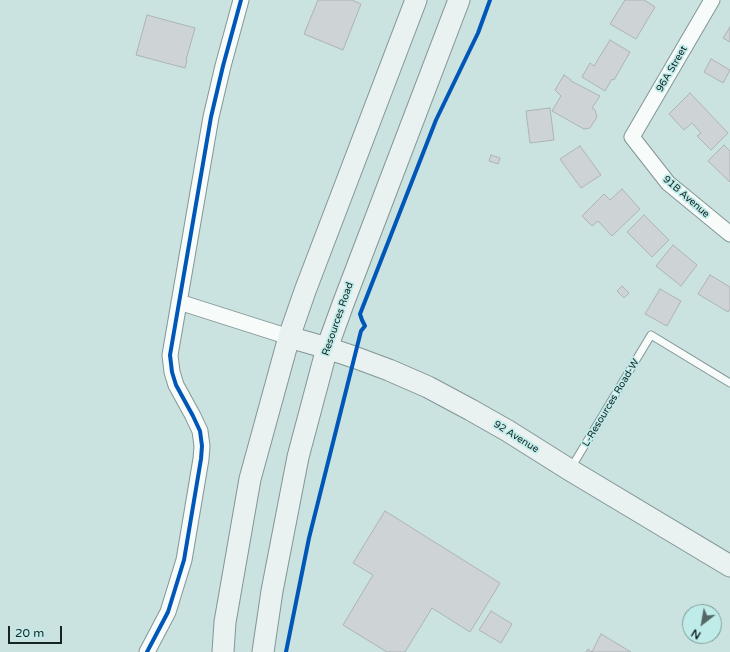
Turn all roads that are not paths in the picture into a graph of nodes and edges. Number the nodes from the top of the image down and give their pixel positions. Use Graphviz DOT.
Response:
graph roads {
  1 [pos="241,0"];
  2 [pos="416,0"];
  3 [pos="459,0"];
  4 [pos="712,0"];
  5 [pos="632,137"];
  6 [pos="730,234"];
  7 [pos="180,302"];
  8 [pos="289,337"];
  9 [pos="327,348"];
  10 [pos="730,383"];
  11 [pos="570,470"];
  12 [pos="730,566"];
  13 [pos="147,652"];
  14 [pos="223,652"];
  15 [pos="263,652"];
  1 -- 7 [label="street"];
  2 -- 8 [label="main road"];
  3 -- 9 [label="main road, Resources Road"];
  4 -- 5 [label="street, 96A Street"];
  5 -- 6 [label="street, 91B Avenue"];
  7 -- 8 [label="street"];
  7 -- 13 [label="street"];
  8 -- 9 [label="main road, 92 Avenue"];
  8 -- 14 [label="main road"];
  9 -- 11 [label="main road, 92 Avenue"];
  9 -- 15 [label="main road, Resources Road"];
  10 -- 11 [label="lane, L-Resources Road-W"];
  11 -- 12 [label="main road, 92 Avenue"];
}
